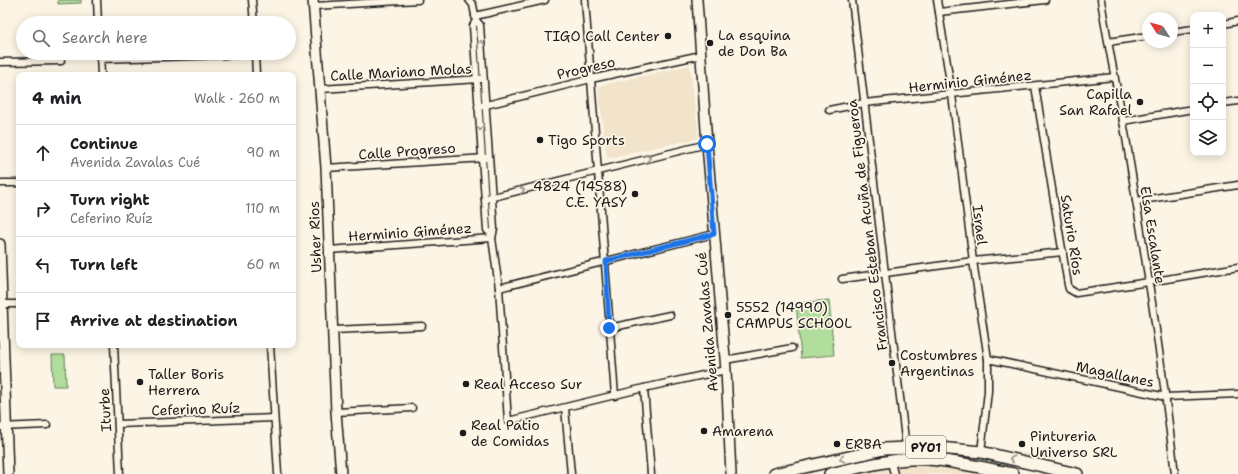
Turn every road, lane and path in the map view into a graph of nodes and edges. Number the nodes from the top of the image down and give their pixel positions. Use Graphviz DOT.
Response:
graph roads {
  1 [pos="97,0"];
  2 [pos="252,0"];
  3 [pos="418,0"];
  4 [pos="469,0"];
  5 [pos="545,0"];
  6 [pos="585,0"];
  7 [pos="697,0"];
  8 [pos="852,0"];
  9 [pos="937,0"];
  10 [pos="1045,0"];
  11 [pos="1101,0"];
  12 [pos="313,3"];
  13 [pos="939,12"];
  14 [pos="98,16"];
  15 [pos="253,16"];
  16 [pos="475,18"];
  17 [pos="1238,21"];
  18 [pos="1226,23"];
  19 [pos="1190,29"];
  20 [pos="1178,31"];
  21 [pos="1142,37"];
  22 [pos="1108,42"];
  23 [pos="701,55"];
  24 [pos="100,60"];
  25 [pos="256,60"];
  26 [pos="61,61"];
  27 [pos="0,62"];
  28 [pos="101,72"];
  29 [pos="256,72"];
  30 [pos="1114,78"];
  31 [pos="476,79"];
  32 [pos="484,79"];
  33 [pos="591,79"];
  34 [pos="1035,86"];
  35 [pos="320,89"];
  36 [pos="952,95"];
  37 [pos="1238,101"];
  38 [pos="864,103"];
  39 [pos="1226,103"];
  40 [pos="486,106"];
  41 [pos="478,107"];
  42 [pos="1190,109"];
  43 [pos="829,110"];
  44 [pos="1123,121"];
  45 [pos="707,144"];
  46 [pos="482,158"];
  47 [pos="490,158"];
  48 [pos="326,168"];
  49 [pos="598,170"];
  50 [pos="0,183"];
  51 [pos="16,183"];
  52 [pos="1238,186"];
  53 [pos="492,197"];
  54 [pos="484,199"];
  55 [pos="1136,201"];
  56 [pos="714,234"];
  57 [pos="492,237"];
  58 [pos="0,244"];
  59 [pos="329,250"];
  60 [pos="1063,252"];
  61 [pos="606,261"];
  62 [pos="973,261"];
  63 [pos="1238,267"];
  64 [pos="885,272"];
  65 [pos="842,279"];
  66 [pos="1149,282"];
  67 [pos="499,288"];
  68 [pos="1,304"];
  69 [pos="16,304"];
  70 [pos="670,314"];
  71 [pos="422,326"];
  72 [pos="609,328"];
  73 [pos="333,330"];
  74 [pos="114,348"];
  75 [pos="270,348"];
  76 [pos="792,348"];
  77 [pos="988,359"];
  78 [pos="725,360"];
  79 [pos="726,370"];
  80 [pos="644,388"];
  81 [pos="1238,394"];
  82 [pos="615,396"];
  83 [pos="1166,397"];
  84 [pos="412,408"];
  85 [pos="565,408"];
  86 [pos="336,412"];
  87 [pos="274,418"];
  88 [pos="118,424"];
  89 [pos="47,425"];
  90 [pos="3,427"];
  91 [pos="906,448"];
  92 [pos="981,452"];
  93 [pos="891,462"];
  94 [pos="8,474"];
  95 [pos="120,474"];
  96 [pos="278,474"];
  97 [pos="341,474"];
  98 [pos="571,474"];
  99 [pos="651,474"];
  100 [pos="731,474"];
  101 [pos="774,474"];
  102 [pos="830,474"];
  103 [pos="894,474"];
  104 [pos="1013,474"];
  105 [pos="1077,474"];
  106 [pos="1175,474"];
  1 -- 14 [label="street"];
  2 -- 15 [label="street"];
  3 -- 12 [label="street"];
  4 -- 16 [label="street"];
  5 -- 16 [label="street"];
  6 -- 33 [label="street"];
  7 -- 23 [label="main road, Avenida Zavalas Cué"];
  8 -- 38 [label="street, Francisco Esteban Acuña de Figueroa"];
  9 -- 13 [label="street, Israel"];
  10 -- 13 [label="street"];
  11 -- 22 [label="street, Elsa Escalante"];
  12 -- 35 [label="main road, Usher Rios"];
  13 -- 36 [label="street, Israel"];
  16 -- 31 [label="street"];
  32 -- 16 [label="street, one-way"];
  17 -- 18 [label="street"];
  19 -- 20 [label="street"];
  21 -- 22 [label="street"];
  22 -- 30 [label="street, Elsa Escalante"];
  23 -- 33 [label="street, Progreso"];
  23 -- 45 [label="main road, Avenida Zavalas Cué"];
  24 -- 28 [label="street"];
  25 -- 29 [label="street"];
  26 -- 27 [label="street"];
  30 -- 34 [label="street, Herminio Giménez"];
  30 -- 44 [label="street, Elsa Escalante"];
  31 -- 32 [label="street, Calle Mariano Molas"];
  31 -- 35 [label="street, Calle Mariano Molas"];
  31 -- 41 [label="street"];
  32 -- 40 [label="street"];
  33 -- 40 [label="street, Progreso"];
  33 -- 49 [label="street"];
  34 -- 36 [label="street, Herminio Giménez"];
  34 -- 60 [label="street, Saturio Ríos"];
  35 -- 48 [label="main road, Usher Rios"];
  36 -- 38 [label="street, Herminio Giménez"];
  36 -- 62 [label="street, Israel"];
  37 -- 39 [label="street"];
  38 -- 43 [label="street, Herminio Giménez"];
  38 -- 64 [label="street, Francisco Esteban Acuña de Figueroa"];
  40 -- 41 [label="street, Progreso"];
  40 -- 47 [label="street"];
  41 -- 46 [label="street, one-way"];
  42 -- 44 [label="street"];
  44 -- 55 [label="street, Elsa Escalante"];
  49 -- 45 [label="street, one-way"];
  45 -- 56 [label="main road, Avenida Zavalas Cué"];
  46 -- 47 [label="street, Calle Progreso"];
  46 -- 48 [label="street, Calle Progreso"];
  46 -- 54 [label="street"];
  47 -- 53 [label="street"];
  48 -- 59 [label="main road, Usher Rios"];
  53 -- 49 [label="street, one-way"];
  49 -- 61 [label="street"];
  50 -- 51 [label="street"];
  52 -- 55 [label="street"];
  53 -- 54 [label="street"];
  53 -- 57 [label="street"];
  54 -- 57 [label="street"];
  55 -- 66 [label="street, Elsa Escalante"];
  56 -- 61 [label="street"];
  56 -- 78 [label="main road, Avenida Zavalas Cué"];
  57 -- 59 [label="street, Herminio Giménez"];
  57 -- 67 [label="street"];
  58 -- 68 [label="main road"];
  59 -- 73 [label="main road, Usher Rios"];
  60 -- 62 [label="street"];
  60 -- 66 [label="street, Saturio Ríos"];
  61 -- 67 [label="street"];
  61 -- 72 [label="street"];
  62 -- 64 [label="street"];
  62 -- 77 [label="street, Israel"];
  63 -- 66 [label="street, Saturio Ríos"];
  64 -- 65 [label="street"];
  64 -- 91 [label="street, Francisco Esteban Acuña de Figueroa"];
  66 -- 83 [label="street, Elsa Escalante"];
  67 -- 85 [label="street"];
  68 -- 69 [label="street"];
  68 -- 90 [label="main road"];
  70 -- 72 [label="street"];
  71 -- 73 [label="street"];
  72 -- 82 [label="street"];
  73 -- 86 [label="main road, Usher Rios"];
  74 -- 88 [label="street, Iturbe"];
  75 -- 87 [label="street"];
  76 -- 78 [label="street"];
  77 -- 83 [label="street, Magallanes"];
  77 -- 92 [label="street, Israel"];
  78 -- 79 [label="main road, Avenida Zavalas Cué"];
  79 -- 80 [label="street"];
  79 -- 100 [label="main road, Avenida Zavalas Cué"];
  80 -- 82 [label="street"];
  80 -- 99 [label="street"];
  81 -- 83 [label="street, Magallanes"];
  82 -- 85 [label="street"];
  83 -- 106 [label="street, Elsa Escalante"];
  84 -- 86 [label="street"];
  85 -- 98 [label="street"];
  86 -- 97 [label="main road, Usher Rios"];
  87 -- 88 [label="street, Ceferino Ruíz"];
  87 -- 96 [label="street"];
  88 -- 95 [label="street, Iturbe"];
  89 -- 90 [label="street"];
  90 -- 94 [label="main road"];
  91 -- 92 [label="highway, PY01"];
  91 -- 101 [label="highway, PY01, one-way"];
  105 -- 92 [label="highway, PY01, one-way"];
  93 -- 102 [label="highway, PY01"];
  93 -- 103 [label="street"];
  93 -- 104 [label="highway, PY01"];
}
